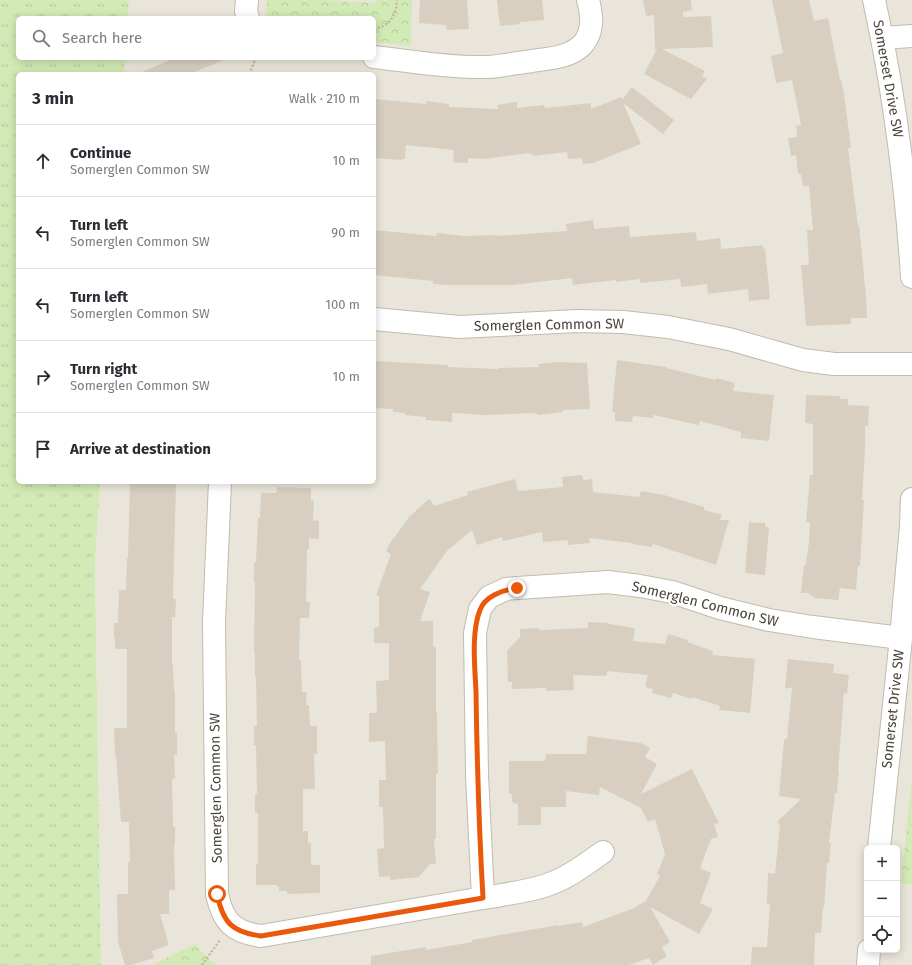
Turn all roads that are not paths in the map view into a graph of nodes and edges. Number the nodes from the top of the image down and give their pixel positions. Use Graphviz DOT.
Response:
graph roads {
  1 [pos="247,0"];
  2 [pos="588,0"];
  3 [pos="874,0"];
  4 [pos="248,16"];
  5 [pos="912,36"];
  6 [pos="882,38"];
  7 [pos="376,57"];
  8 [pos="912,277"];
  9 [pos="376,319"];
  10 [pos="912,364"];
  11 [pos="220,484"];
  12 [pos="912,499"];
  13 [pos="901,638"];
  14 [pos="879,845"];
  15 [pos="603,852"];
  16 [pos="483,898"];
  17 [pos="869,953"];
  18 [pos="868,965"];
  1 -- 4 [label="street"];
  2 -- 7 [label="street"];
  3 -- 6 [label="street, Somerset Drive SW"];
  5 -- 6 [label="street"];
  6 -- 8 [label="street, Somerset Drive SW"];
  9 -- 10 [label="street, Somerglen Common SW"];
  11 -- 16 [label="street, Somerglen Common SW"];
  12 -- 13 [label="street, Somerset Drive SW"];
  13 -- 14 [label="street, Somerset Drive SW"];
  13 -- 16 [label="street, Somerglen Common SW"];
  15 -- 16 [label="street"];
  17 -- 18 [label="street"];
}
